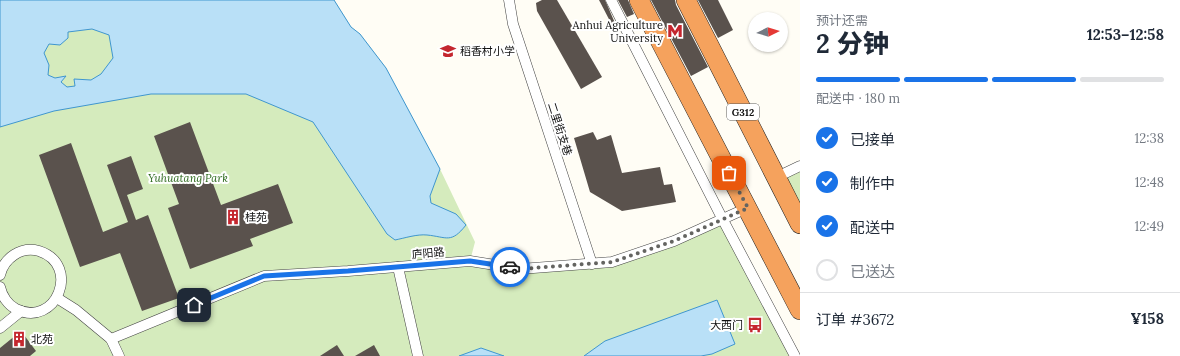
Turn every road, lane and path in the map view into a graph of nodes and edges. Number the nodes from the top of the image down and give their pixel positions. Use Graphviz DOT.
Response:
graph roads {
  1 [pos="509,0"];
  2 [pos="611,0"];
  3 [pos="639,0"];
  4 [pos="686,0"];
  5 [pos="693,0"];
  6 [pos="800,166"];
  7 [pos="780,176"];
  8 [pos="800,206"];
  9 [pos="748,208"];
  10 [pos="723,220"];
  11 [pos="800,224"];
  12 [pos="592,264"];
  13 [pos="398,267"];
  14 [pos="0,275"];
  15 [pos="0,288"];
  16 [pos="57,298"];
  17 [pos="800,310"];
  18 [pos="21,311"];
  19 [pos="0,328"];
  20 [pos="111,339"];
  21 [pos="119,356"];
  22 [pos="418,356"];
  23 [pos="796,356"];
  1 -- 12 [label="street, 二里街支巷"];
  2 -- 10 [label="street"];
  3 -- 9 [label="highway"];
  4 -- 7 [label="highway, G312"];
  5 -- 7 [label="street"];
  6 -- 7 [label="street"];
  7 -- 8 [label="street"];
  7 -- 11 [label="highway, G312"];
  9 -- 10 [label="street, 庐阳路"];
  9 -- 17 [label="highway"];
  10 -- 12 [label="street, 庐阳路"];
  10 -- 23 [label="street"];
  12 -- 13 [label="street, 庐阳路"];
  13 -- 20 [label="street, 庐阳路"];
  13 -- 22 [label="street"];
  14 -- 16 [label="street"];
  15 -- 18 [label="street"];
  16 -- 18 [label="street"];
  16 -- 20 [label="street"];
  18 -- 19 [label="street"];
  20 -- 21 [label="street"];
}
